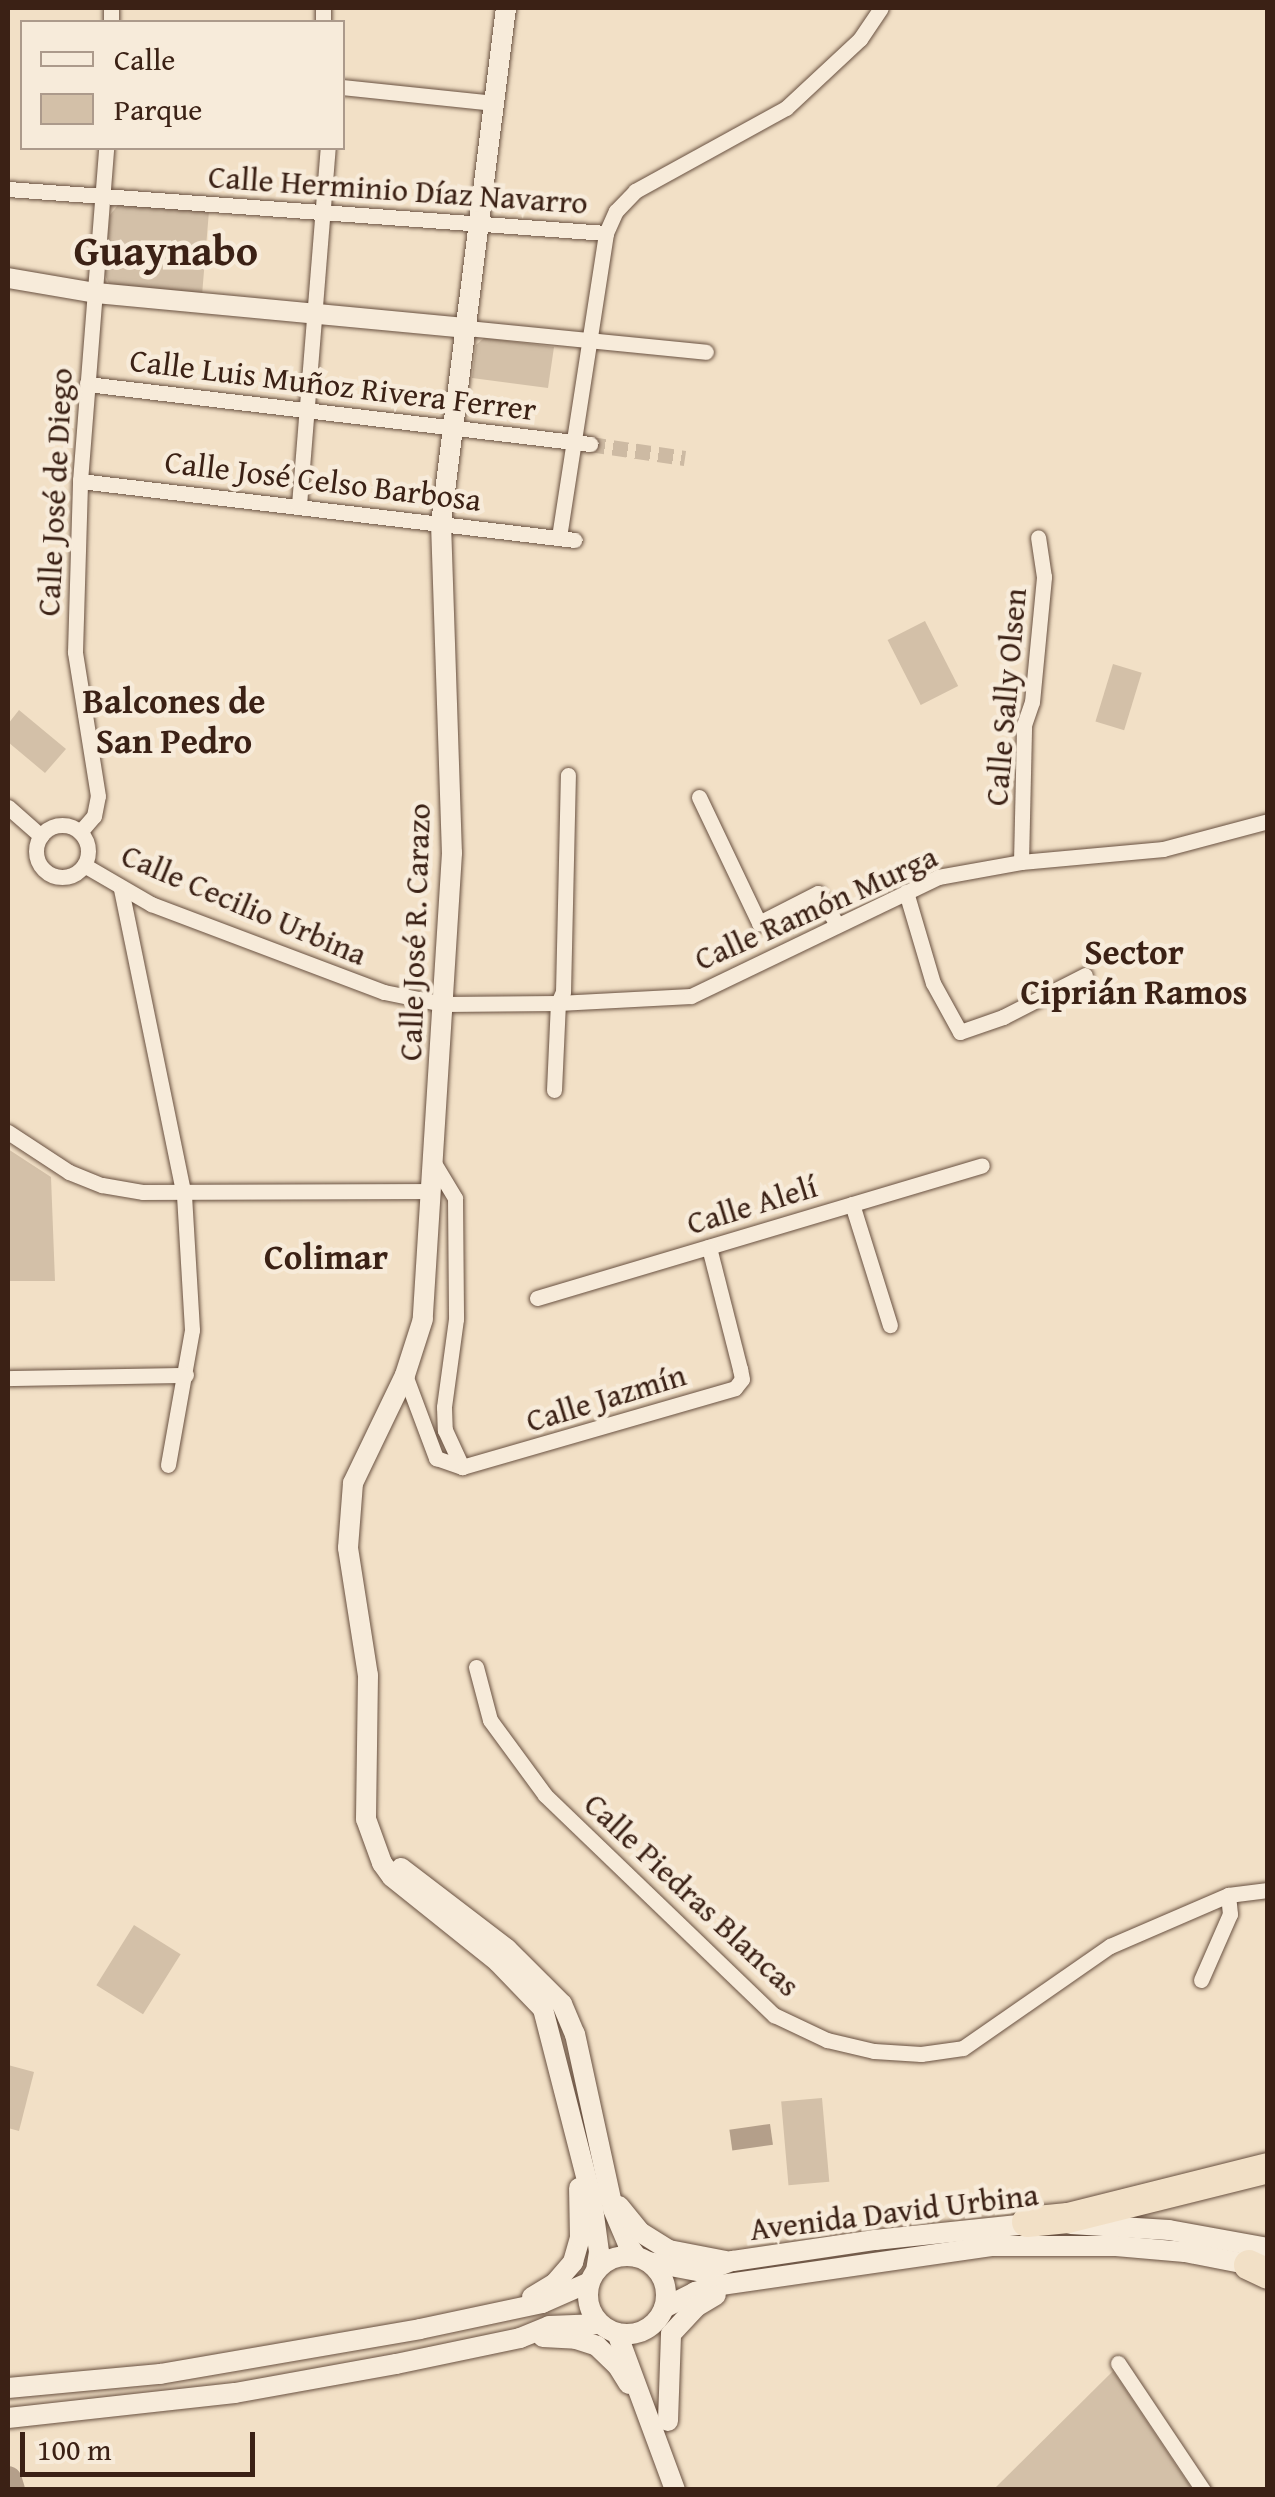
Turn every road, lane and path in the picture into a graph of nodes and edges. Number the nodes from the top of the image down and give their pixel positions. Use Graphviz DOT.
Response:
graph roads {
  1 [pos="506,8"];
  2 [pos="880,8"];
  3 [pos="345,87"];
  4 [pos="494,102"];
  5 [pos="106,150"];
  6 [pos="328,150"];
  7 [pos="8,189"];
  8 [pos="102,197"];
  9 [pos="323,214"];
  10 [pos="479,223"];
  11 [pos="606,232"];
  12 [pos="8,278"];
  13 [pos="96,294"];
  14 [pos="316,312"];
  15 [pos="467,328"];
  16 [pos="589,343"];
  17 [pos="706,352"];
  18 [pos="87,384"];
  19 [pos="308,408"];
  20 [pos="454,426"];
  21 [pos="572,442"];
  22 [pos="590,444"];
  23 [pos="80,480"];
  24 [pos="300,504"];
  25 [pos="441,523"];
  26 [pos="1038,537"];
  27 [pos="568,775"];
  28 [pos="699,796"];
  29 [pos="8,808"];
  30 [pos="1268,821"];
  31 [pos="80,832"];
  32 [pos="40,836"];
  33 [pos="1022,862"];
  34 [pos="84,865"];
  35 [pos="121,890"];
  36 [pos="906,892"];
  37 [pos="836,926"];
  38 [pos="1085,975"];
  39 [pos="558,1003"];
  40 [pos="444,1004"];
  41 [pos="554,1090"];
  42 [pos="8,1132"];
  43 [pos="434,1163"];
  44 [pos="982,1165"];
  45 [pos="432,1190"];
  46 [pos="184,1195"];
  47 [pos="852,1204"];
  48 [pos="709,1247"];
  49 [pos="537,1298"];
  50 [pos="890,1325"];
  51 [pos="186,1375"];
  52 [pos="405,1375"];
  53 [pos="8,1378"];
  54 [pos="168,1466"];
  55 [pos="462,1467"];
  56 [pos="476,1667"];
  57 [pos="376,1844"];
  58 [pos="1268,1890"];
  59 [pos="1228,1896"];
  60 [pos="1201,1980"];
  61 [pos="579,2150"];
  62 [pos="1268,2168"];
  63 [pos="608,2188"];
  64 [pos="1027,2222"];
  65 [pos="643,2260"];
  66 [pos="733,2262"];
  67 [pos="1263,2264"];
  68 [pos="593,2276"];
  69 [pos="750,2280"];
  70 [pos="506,2308"];
  71 [pos="661,2314"];
  72 [pos="608,2328"];
  73 [pos="520,2338"];
  74 [pos="1118,2363"];
  75 [pos="8,2388"];
  76 [pos="8,2418"];
  77 [pos="645,2418"];
  78 [pos="668,2420"];
  79 [pos="674,2488"];
  80 [pos="1204,2490"];
  1 -- 4 [label="street, Calle José R. Carazo"];
  2 -- 11 [label="street"];
  3 -- 4 [label="street"];
  4 -- 10 [label="street, Calle José R. Carazo"];
  5 -- 8 [label="street, Calle José de Diego"];
  6 -- 9 [label="street"];
  7 -- 8 [label="street, Calle Herminio Díaz Navarro"];
  8 -- 9 [label="street, Calle Herminio Díaz Navarro"];
  8 -- 13 [label="street, Calle José de Diego"];
  9 -- 10 [label="street, Calle Herminio Díaz Navarro"];
  9 -- 14 [label="street"];
  10 -- 11 [label="street, Calle Herminio Díaz Navarro"];
  10 -- 15 [label="street, Calle José R. Carazo"];
  11 -- 16 [label="street"];
  12 -- 13 [label="street"];
  13 -- 14 [label="street"];
  13 -- 18 [label="street, Calle José de Diego"];
  14 -- 15 [label="street"];
  14 -- 19 [label="street"];
  15 -- 16 [label="street"];
  15 -- 20 [label="street, Calle José R. Carazo"];
  16 -- 17 [label="street"];
  16 -- 21 [label="street"];
  18 -- 19 [label="street, Calle Luis Muñoz Rivera Ferrer"];
  18 -- 23 [label="street, Calle José de Diego"];
  19 -- 20 [label="street, Calle Luis Muñoz Rivera Ferrer"];
  19 -- 24 [label="street"];
  20 -- 21 [label="street, Calle Luis Muñoz Rivera Ferrer"];
  20 -- 25 [label="street, Calle José R. Carazo"];
  21 -- 22 [label="street, Calle Luis Muñoz Rivera Ferrer"];
  21 -- 25 [label="street, Calle José Celso Barbosa"];
  23 -- 24 [label="street, Calle José Celso Barbosa"];
  23 -- 31 [label="street, Calle José de Diego"];
  24 -- 25 [label="street, Calle José Celso Barbosa"];
  25 -- 40 [label="street, Calle José R. Carazo"];
  26 -- 33 [label="street, Calle Sally Olsen"];
  27 -- 39 [label="street"];
  28 -- 37 [label="street"];
  29 -- 32 [label="street, Calle Cecilio Urbina"];
  30 -- 33 [label="street, Calle Ramón Murga"];
  31 -- 32 [label="street, Calle Cecilio Urbina"];
  31 -- 34 [label="street, Calle Cecilio Urbina"];
  32 -- 34 [label="street, Calle Cecilio Urbina"];
  33 -- 36 [label="street, Calle Ramón Murga"];
  34 -- 35 [label="street, Calle Cecilio Urbina"];
  35 -- 40 [label="street, Calle Cecilio Urbina"];
  35 -- 46 [label="street"];
  36 -- 37 [label="street, Calle Ramón Murga"];
  36 -- 38 [label="street"];
  37 -- 39 [label="street, Calle Ramón Murga"];
  39 -- 40 [label="street, Calle Ramón Murga"];
  39 -- 41 [label="street"];
  40 -- 43 [label="street, Calle José R. Carazo"];
  42 -- 46 [label="street"];
  43 -- 45 [label="street, Calle José R. Carazo"];
  43 -- 55 [label="street"];
  44 -- 47 [label="street, Calle Alelí"];
  45 -- 46 [label="street"];
  45 -- 52 [label="street, Calle José R. Carazo"];
  46 -- 51 [label="street"];
  47 -- 48 [label="street, Calle Alelí"];
  47 -- 50 [label="street"];
  48 -- 49 [label="street, Calle Alelí"];
  48 -- 55 [label="street, Calle Jazmín"];
  51 -- 53 [label="street"];
  51 -- 54 [label="street"];
  52 -- 55 [label="street"];
  52 -- 57 [label="street, Calle José R. Carazo"];
  56 -- 59 [label="street, Calle Piedras Blancas"];
  57 -- 61 [label="street, Calle José R. Carazo"];
  57 -- 63 [label="street"];
  58 -- 59 [label="street, Calle Piedras Blancas"];
  59 -- 60 [label="street"];
  61 -- 68 [label="street, Calle José R. Carazo"];
  61 -- 70 [label="street"];
  62 -- 64 [label="highway"];
  63 -- 65 [label="street"];
  63 -- 66 [label="street"];
  64 -- 66 [label="street, Avenida David Urbina"];
  64 -- 67 [label="street, Avenida David Urbina"];
  65 -- 66 [label="street, Avenida David Urbina"];
  65 -- 68 [label="street"];
  65 -- 71 [label="street"];
  67 -- 69 [label="street, Avenida David Urbina"];
  68 -- 70 [label="street"];
  68 -- 72 [label="street"];
  69 -- 71 [label="street, Avenida David Urbina"];
  69 -- 78 [label="street"];
  70 -- 75 [label="street"];
  71 -- 72 [label="street"];
  71 -- 78 [label="street"];
  72 -- 73 [label="street"];
  72 -- 77 [label="street"];
  73 -- 76 [label="street"];
  73 -- 77 [label="street"];
  74 -- 80 [label="street"];
  77 -- 79 [label="street"];
  78 -- 79 [label="street"];
}
